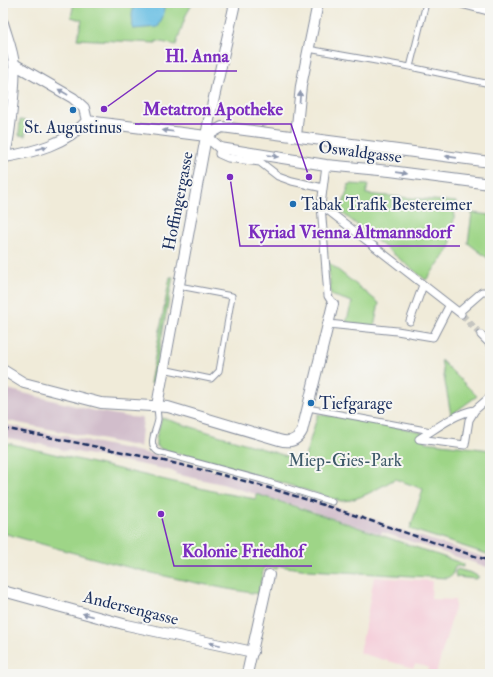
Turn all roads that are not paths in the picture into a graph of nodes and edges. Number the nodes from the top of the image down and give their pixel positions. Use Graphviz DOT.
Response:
graph roads {
  1 [pos="235,3"];
  2 [pos="318,3"];
  3 [pos="426,3"];
  4 [pos="463,3"];
  5 [pos="490,10"];
  6 [pos="3,23"];
  7 [pos="308,48"];
  8 [pos="14,64"];
  9 [pos="410,67"];
  10 [pos="490,84"];
  11 [pos="87,120"];
  12 [pos="206,136"];
  13 [pos="296,136"];
  14 [pos="220,148"];
  15 [pos="4,158"];
  16 [pos="490,162"];
  17 [pos="326,164"];
  18 [pos="490,184"];
  19 [pos="323,188"];
  20 [pos="321,205"];
  21 [pos="423,285"];
  22 [pos="179,286"];
  23 [pos="490,292"];
  24 [pos="333,304"];
  25 [pos="450,306"];
  26 [pos="328,324"];
  27 [pos="406,333"];
  28 [pos="481,335"];
  29 [pos="490,344"];
  30 [pos="163,369"];
  31 [pos="3,370"];
  32 [pos="490,397"];
  33 [pos="157,406"];
  34 [pos="308,408"];
  35 [pos="475,410"];
  36 [pos="431,432"];
  37 [pos="332,502"];
  38 [pos="269,576"];
  39 [pos="3,591"];
  40 [pos="253,652"];
  41 [pos="248,674"];
  1 -- 12 [label="street, Hoffingergasse"];
  2 -- 7 [label="street"];
  3 -- 9 [label="lane"];
  4 -- 5 [label="street"];
  6 -- 8 [label="street"];
  7 -- 9 [label="lane"];
  13 -- 7 [label="street, one-way"];
  11 -- 8 [label="street, one-way"];
  8 -- 15 [label="street"];
  9 -- 10 [label="lane"];
  12 -- 11 [label="street, one-way"];
  15 -- 11 [label="street, one-way"];
  12 -- 13 [label="street, Oswaldgasse"];
  12 -- 14 [label="street"];
  12 -- 22 [label="street, Hoffingergasse"];
  16 -- 13 [label="street, Oswaldgasse, one-way"];
  14 -- 17 [label="street, Oswaldgasse, one-way"];
  14 -- 19 [label="street"];
  17 -- 18 [label="street, Oswaldgasse, one-way"];
  17 -- 19 [label="street"];
  19 -- 20 [label="street"];
  20 -- 21 [label="street"];
  20 -- 24 [label="street"];
  21 -- 25 [label="street"];
  21 -- 27 [label="street"];
  22 -- 30 [label="street, Hoffingergasse"];
  22 -- 30 [label="lane"];
  23 -- 25 [label="street"];
  24 -- 26 [label="street"];
  25 -- 27 [label="street"];
  26 -- 27 [label="street"];
  26 -- 34 [label="street"];
  28 -- 29 [label="street"];
  30 -- 33 [label="street, Hoffingergasse"];
  31 -- 33 [label="street"];
  32 -- 35 [label="street"];
  33 -- 34 [label="street"];
  33 -- 37 [label="lane"];
  34 -- 36 [label="lane"];
  35 -- 36 [label="street"];
  35 -- 36 [label="street"];
  38 -- 40 [label="street"];
  40 -- 39 [label="street, Andersengasse, one-way"];
  40 -- 41 [label="street"];
}
